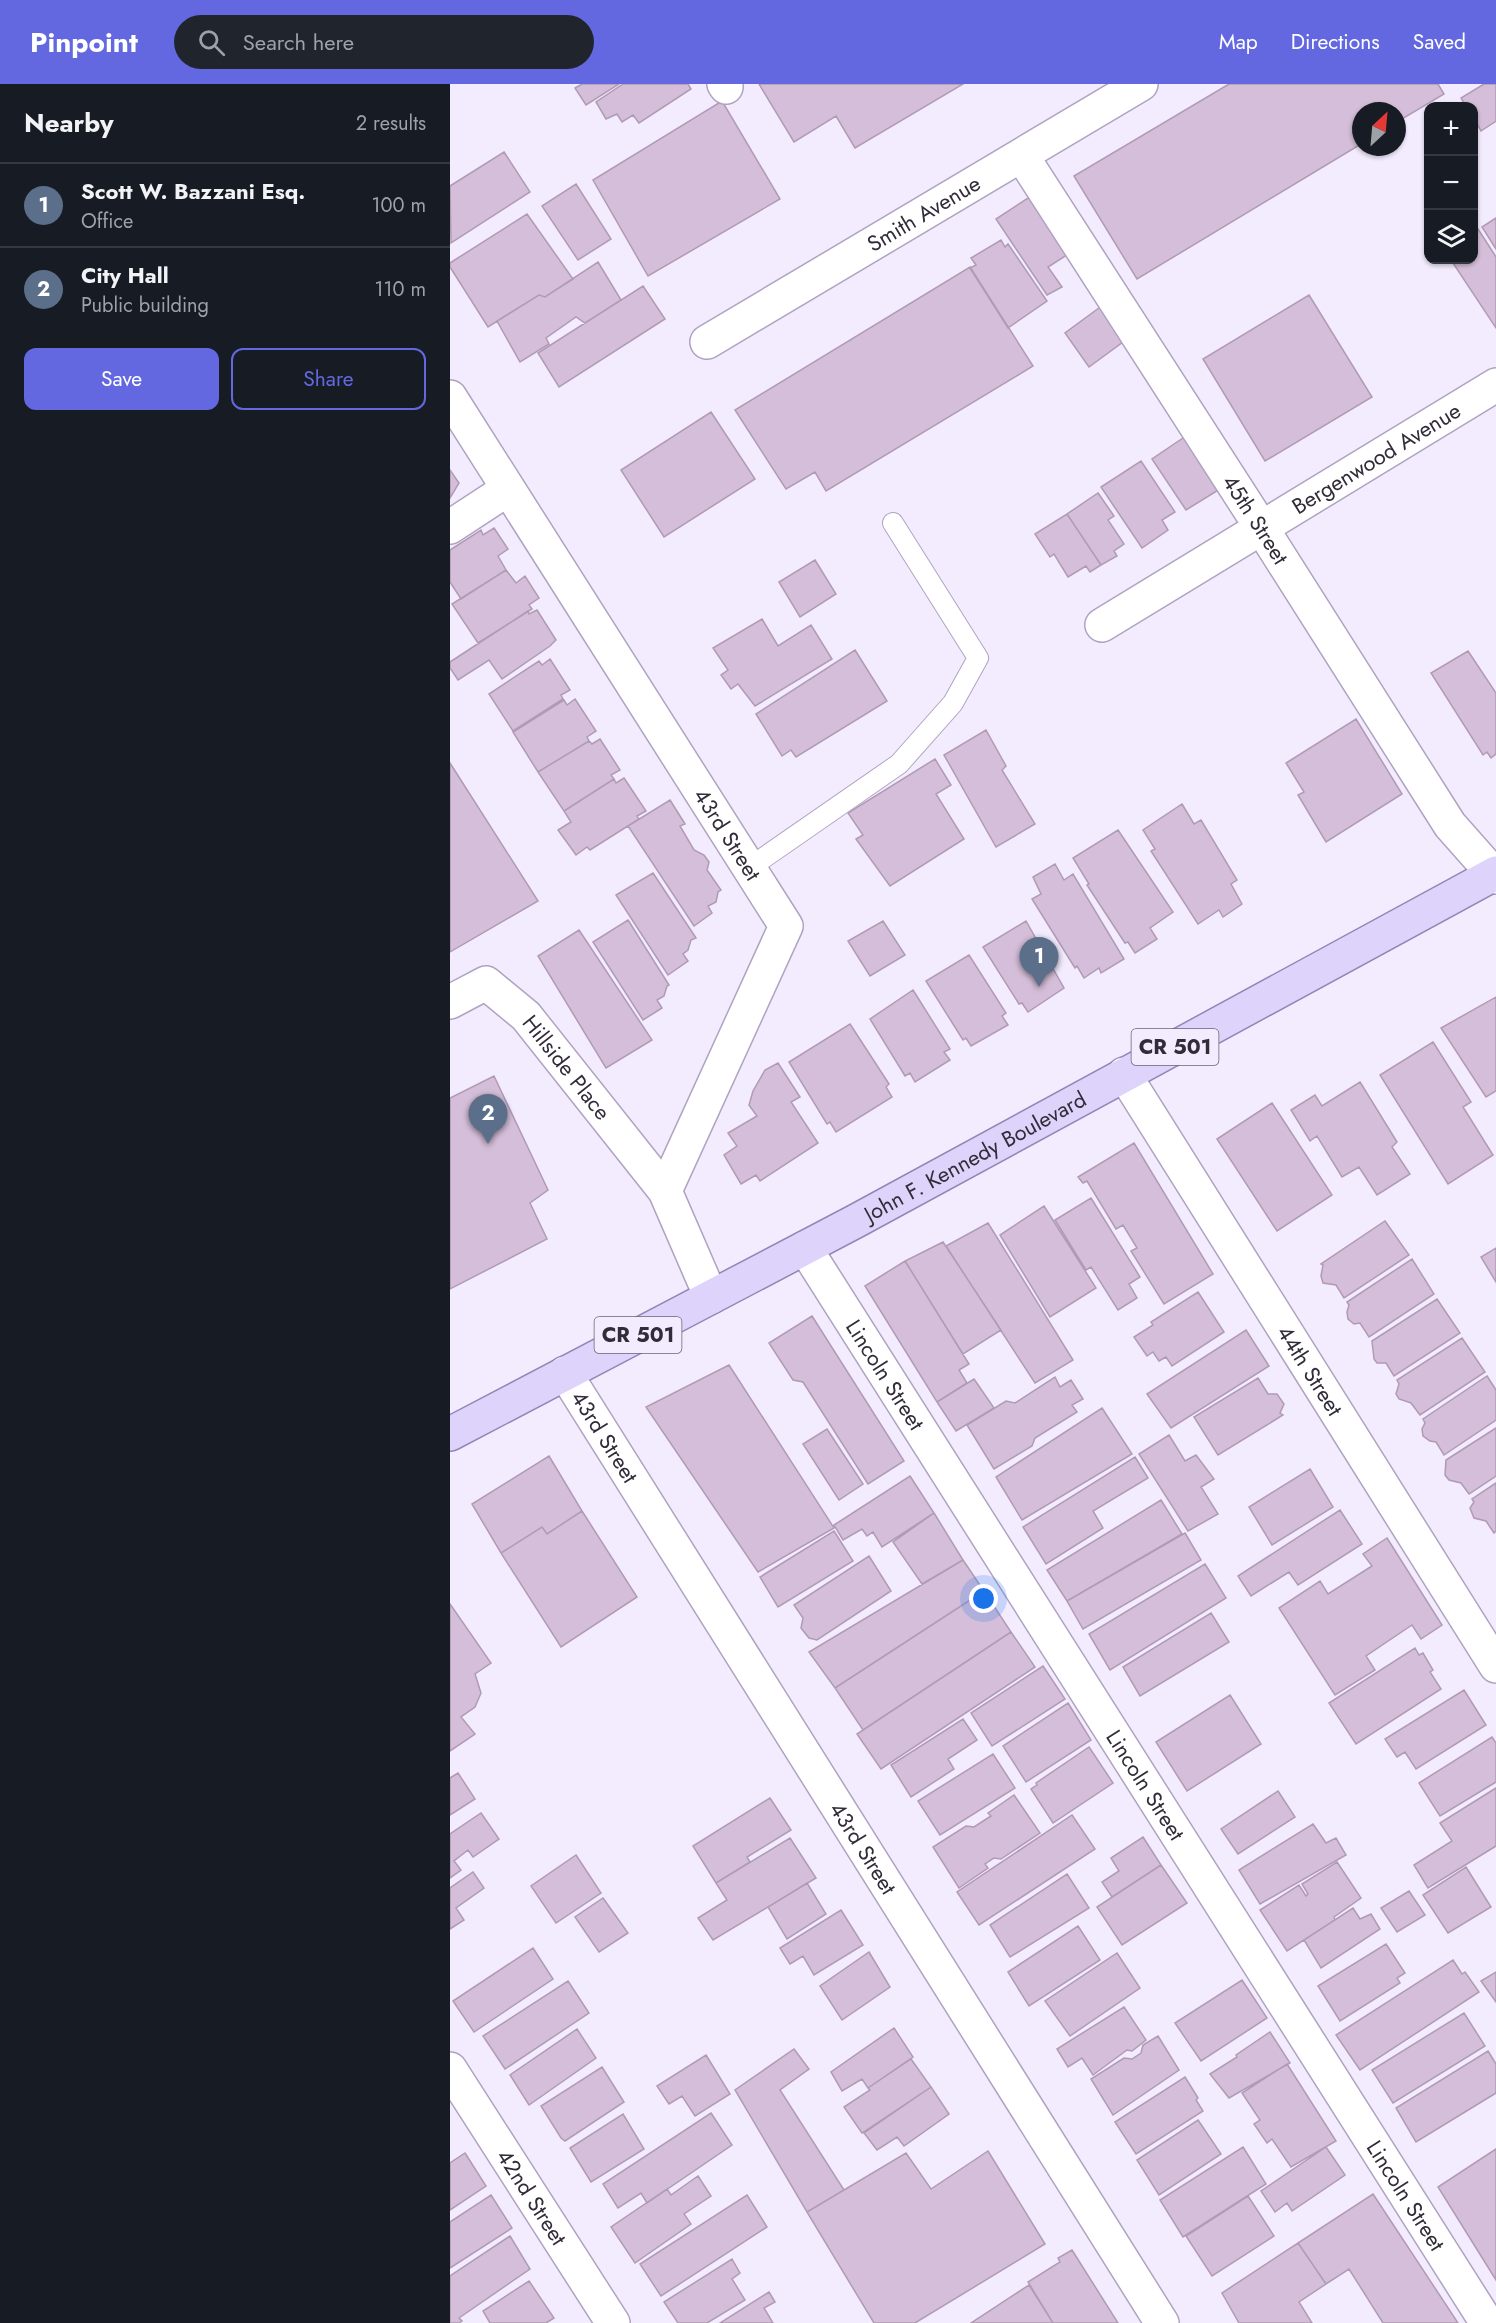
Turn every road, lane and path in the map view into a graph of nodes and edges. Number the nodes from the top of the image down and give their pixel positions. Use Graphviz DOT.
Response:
graph roads {
  1 [pos="1141,84"];
  2 [pos="1022,156"];
  3 [pos="707,342"];
  4 [pos="1496,385"];
  5 [pos="450,397"];
  6 [pos="508,489"];
  7 [pos="893,523"];
  8 [pos="1262,526"];
  9 [pos="450,527"];
  10 [pos="1102,625"];
  11 [pos="749,868"];
  12 [pos="1495,875"];
  13 [pos="450,1002"];
  14 [pos="1124,1074"];
  15 [pos="665,1191"];
  16 [pos="805,1248"];
  17 [pos="711,1297"];
  18 [pos="566,1373"];
  19 [pos="450,1434"];
  20 [pos="1496,1666"];
  21 [pos="450,2069"];
  22 [pos="613,2323"];
  23 [pos="1162,2323"];
  24 [pos="1487,2323"];
  1 -- 2 [label="street, Smith Avenue"];
  2 -- 3 [label="street, Smith Avenue"];
  2 -- 8 [label="street, 45th Street"];
  4 -- 8 [label="street, Bergenwood Avenue"];
  5 -- 6 [label="street, 43rd Street"];
  6 -- 9 [label="street"];
  6 -- 11 [label="street, 43rd Street"];
  7 -- 11 [label="lane"];
  8 -- 10 [label="street, Bergenwood Avenue"];
  8 -- 12 [label="street, 45th Street"];
  11 -- 15 [label="street, 43rd Street"];
  12 -- 14 [label="main road, John F. Kennedy Boulevard / CR 501"];
  13 -- 15 [label="street, Hillside Place"];
  14 -- 16 [label="main road, John F. Kennedy Boulevard / CR 501"];
  14 -- 20 [label="street, 44th Street"];
  15 -- 17 [label="street"];
  16 -- 17 [label="main road, John F. Kennedy Boulevard / CR 501"];
  16 -- 24 [label="street, Lincoln Street"];
  17 -- 18 [label="main road, John F. Kennedy Boulevard / CR 501"];
  18 -- 19 [label="main road, John F. Kennedy Boulevard / CR 501"];
  18 -- 23 [label="street, 43rd Street"];
  21 -- 22 [label="street, 42nd Street"];
}
